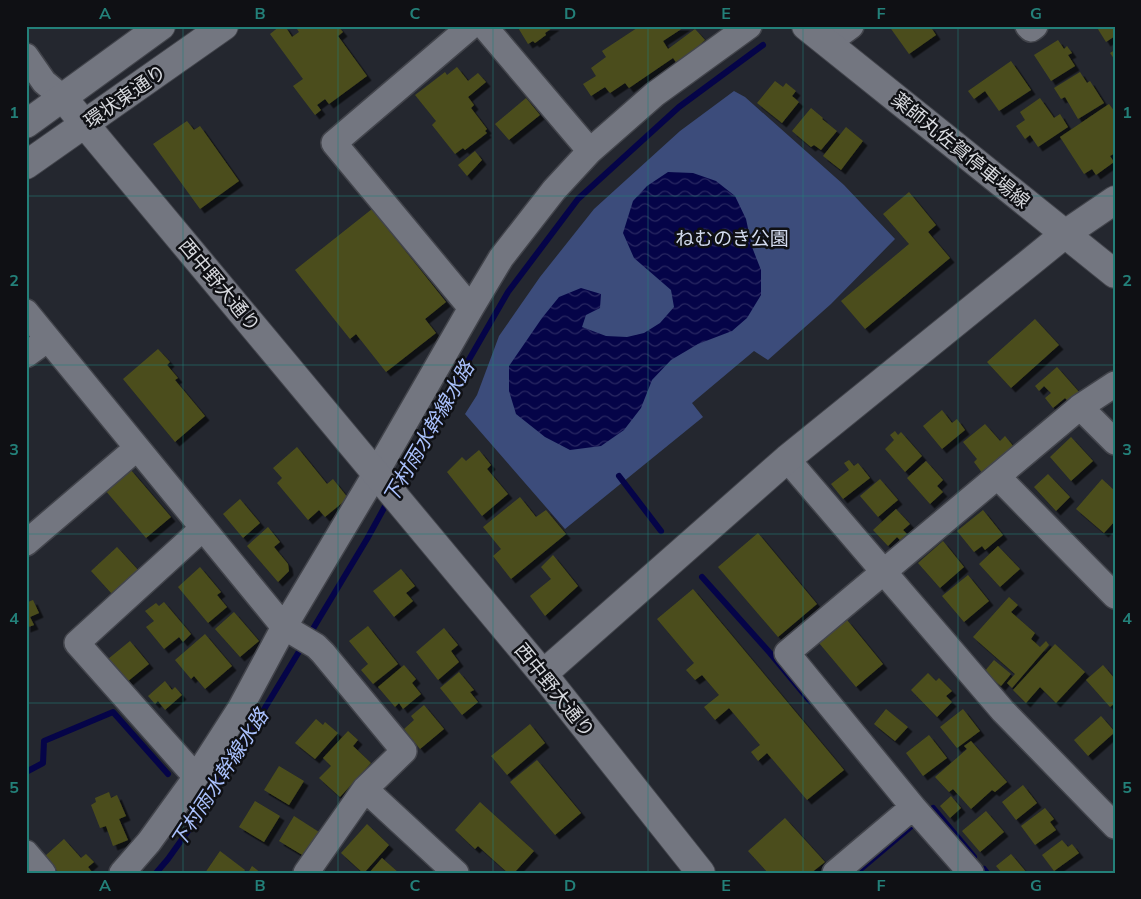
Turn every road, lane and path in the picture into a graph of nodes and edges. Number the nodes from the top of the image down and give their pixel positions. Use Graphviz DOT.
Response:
graph roads {
  1 [pos="161,26"];
  2 [pos="224,26"];
  3 [pos="471,26"];
  4 [pos="484,26"];
  5 [pos="749,26"];
  6 [pos="851,26"];
  7 [pos="1028,26"];
  8 [pos="1035,26"];
  9 [pos="818,35"];
  10 [pos="26,56"];
  11 [pos="63,98"];
  12 [pos="26,124"];
  13 [pos="85,124"];
  14 [pos="590,150"];
  15 [pos="26,165"];
  16 [pos="1115,200"];
  17 [pos="1065,234"];
  18 [pos="1115,274"];
  19 [pos="471,308"];
  20 [pos="26,312"];
  21 [pos="48,339"];
  22 [pos="26,354"];
  23 [pos="1115,384"];
  24 [pos="1080,407"];
  25 [pos="1115,442"];
  26 [pos="137,448"];
  27 [pos="787,459"];
  28 [pos="376,472"];
  29 [pos="998,477"];
  30 [pos="203,528"];
  31 [pos="26,543"];
  32 [pos="884,572"];
  33 [pos="1115,596"];
  34 [pos="284,627"];
  35 [pos="543,674"];
  36 [pos="196,778"];
  37 [pos="365,789"];
  38 [pos="913,806"];
  39 [pos="1115,826"];
  40 [pos="26,854"];
  41 [pos="43,873"];
  42 [pos="122,873"];
  43 [pos="306,873"];
  44 [pos="456,873"];
  45 [pos="701,873"];
  46 [pos="835,873"];
  47 [pos="971,873"];
  1 -- 11 [label="street, 環状東通り"];
  2 -- 13 [label="street, 環状東通り"];
  3 -- 19 [label="street"];
  4 -- 14 [label="street"];
  5 -- 14 [label="street"];
  6 -- 9 [label="street"];
  7 -- 8 [label="street"];
  9 -- 17 [label="street, 薬師丸佐賀停車場線"];
  10 -- 11 [label="street"];
  11 -- 12 [label="street, 環状東通り"];
  11 -- 13 [label="street, 西中野大通り"];
  13 -- 15 [label="street, 環状東通り"];
  13 -- 28 [label="street, 西中野大通り"];
  14 -- 19 [label="street"];
  16 -- 17 [label="street"];
  17 -- 18 [label="street, 薬師丸佐賀停車場線"];
  17 -- 27 [label="street"];
  19 -- 28 [label="street"];
  20 -- 21 [label="street"];
  21 -- 22 [label="street"];
  21 -- 26 [label="street"];
  23 -- 24 [label="street"];
  24 -- 25 [label="street"];
  24 -- 29 [label="street"];
  26 -- 30 [label="street"];
  26 -- 31 [label="street"];
  27 -- 32 [label="street"];
  27 -- 35 [label="street"];
  28 -- 34 [label="street"];
  28 -- 35 [label="street, 西中野大通り"];
  29 -- 32 [label="street"];
  29 -- 33 [label="street"];
  30 -- 34 [label="street"];
  30 -- 36 [label="street"];
  32 -- 38 [label="street"];
  32 -- 39 [label="street"];
  34 -- 36 [label="street"];
  34 -- 37 [label="street"];
  35 -- 45 [label="street, 西中野大通り"];
  36 -- 42 [label="street"];
  37 -- 43 [label="street"];
  37 -- 44 [label="street"];
  38 -- 46 [label="street"];
  38 -- 47 [label="street"];
  40 -- 41 [label="street"];
}
